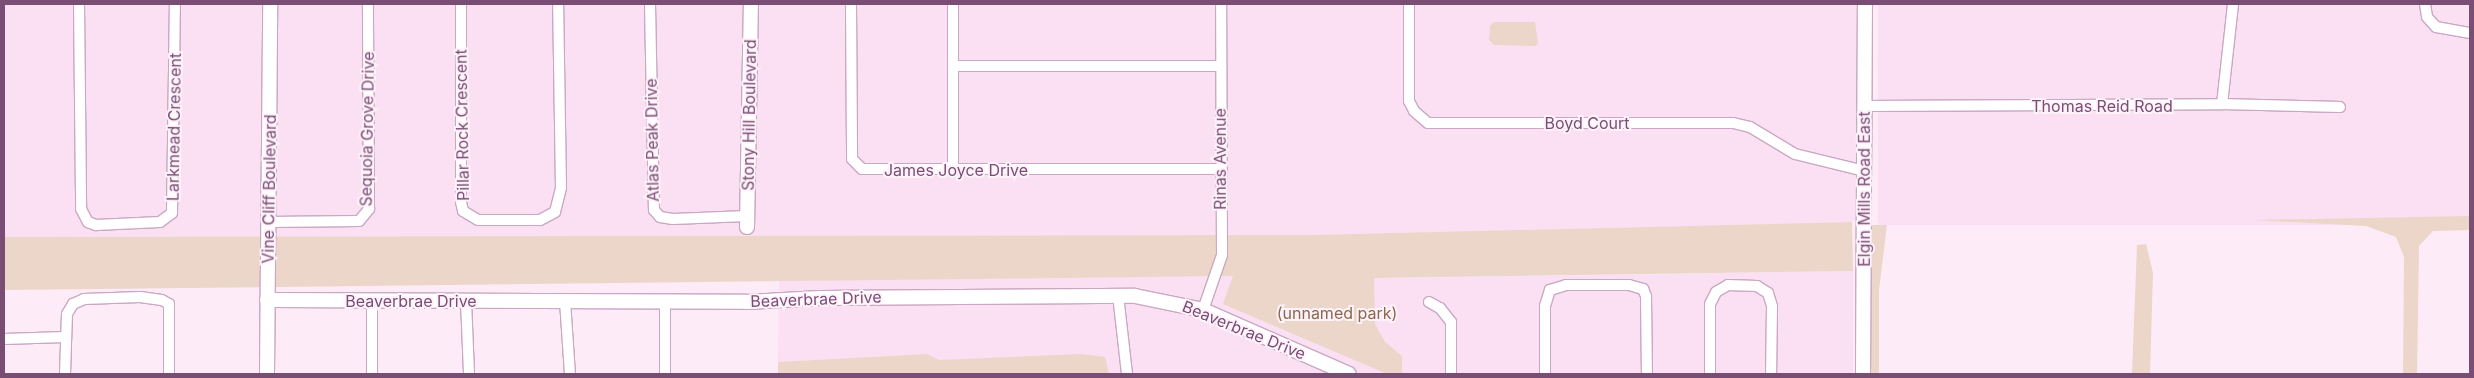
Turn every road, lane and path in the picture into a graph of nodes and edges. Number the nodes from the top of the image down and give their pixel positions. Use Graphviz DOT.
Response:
graph roads {
  1 [pos="79,4"];
  2 [pos="175,4"];
  3 [pos="270,4"];
  4 [pos="368,4"];
  5 [pos="461,4"];
  6 [pos="558,4"];
  7 [pos="650,4"];
  8 [pos="751,4"];
  9 [pos="851,4"];
  10 [pos="953,4"];
  11 [pos="1221,4"];
  12 [pos="1409,4"];
  13 [pos="1865,4"];
  14 [pos="2233,4"];
  15 [pos="2425,4"];
  16 [pos="2470,33"];
  17 [pos="953,66"];
  18 [pos="1221,66"];
  19 [pos="2222,104"];
  20 [pos="1864,106"];
  21 [pos="2340,107"];
  22 [pos="953,169"];
  23 [pos="1220,169"];
  24 [pos="1864,171"];
  25 [pos="269,222"];
  26 [pos="747,222"];
  27 [pos="1118,295"];
  28 [pos="267,300"];
  29 [pos="372,300"];
  30 [pos="466,301"];
  31 [pos="566,301"];
  32 [pos="665,301"];
  33 [pos="1429,302"];
  34 [pos="1203,310"];
  35 [pos="65,338"];
  36 [pos="4,339"];
  37 [pos="65,374"];
  38 [pos="169,374"];
  39 [pos="267,374"];
  40 [pos="372,374"];
  41 [pos="469,374"];
  42 [pos="570,374"];
  43 [pos="665,374"];
  44 [pos="1127,374"];
  45 [pos="1348,374"];
  46 [pos="1451,374"];
  47 [pos="1545,374"];
  48 [pos="1647,374"];
  49 [pos="1710,374"];
  50 [pos="1772,374"];
  51 [pos="1863,374"];
  1 -- 2 [label="street, Larkmead Crescent"];
  3 -- 25 [label="street, Vine Cliff Boulevard"];
  4 -- 25 [label="street, Sequoia Grove Drive"];
  5 -- 6 [label="street, Pillar Rock Crescent"];
  7 -- 26 [label="street, Atlas Peak Drive"];
  8 -- 26 [label="street, Stony Hill Boulevard"];
  9 -- 22 [label="street, James Joyce Drive"];
  10 -- 17 [label="street"];
  11 -- 18 [label="street, Rinas Avenue"];
  12 -- 24 [label="street, Boyd Court"];
  13 -- 20 [label="street, Elgin Mills Road East"];
  14 -- 19 [label="street"];
  15 -- 16 [label="street"];
  17 -- 18 [label="street"];
  17 -- 22 [label="street"];
  18 -- 23 [label="street, Rinas Avenue"];
  19 -- 20 [label="street, Thomas Reid Road"];
  19 -- 21 [label="street, Thomas Reid Road"];
  20 -- 24 [label="street, Elgin Mills Road East"];
  22 -- 23 [label="street, James Joyce Drive"];
  23 -- 34 [label="street, Rinas Avenue"];
  24 -- 51 [label="street, Elgin Mills Road East"];
  25 -- 28 [label="street, Vine Cliff Boulevard"];
  27 -- 32 [label="street, Beaverbrae Drive"];
  27 -- 34 [label="street, Beaverbrae Drive"];
  27 -- 44 [label="street"];
  28 -- 29 [label="street, Beaverbrae Drive"];
  28 -- 39 [label="street, Vine Cliff Boulevard"];
  29 -- 30 [label="street, Beaverbrae Drive"];
  29 -- 40 [label="street"];
  30 -- 31 [label="street, Beaverbrae Drive"];
  30 -- 41 [label="street"];
  31 -- 32 [label="street, Beaverbrae Drive"];
  31 -- 42 [label="street"];
  32 -- 43 [label="street"];
  33 -- 46 [label="street"];
  34 -- 45 [label="street, Beaverbrae Drive"];
  35 -- 36 [label="street"];
  35 -- 37 [label="street"];
  35 -- 38 [label="street"];
  47 -- 48 [label="street"];
  49 -- 50 [label="street"];
}
